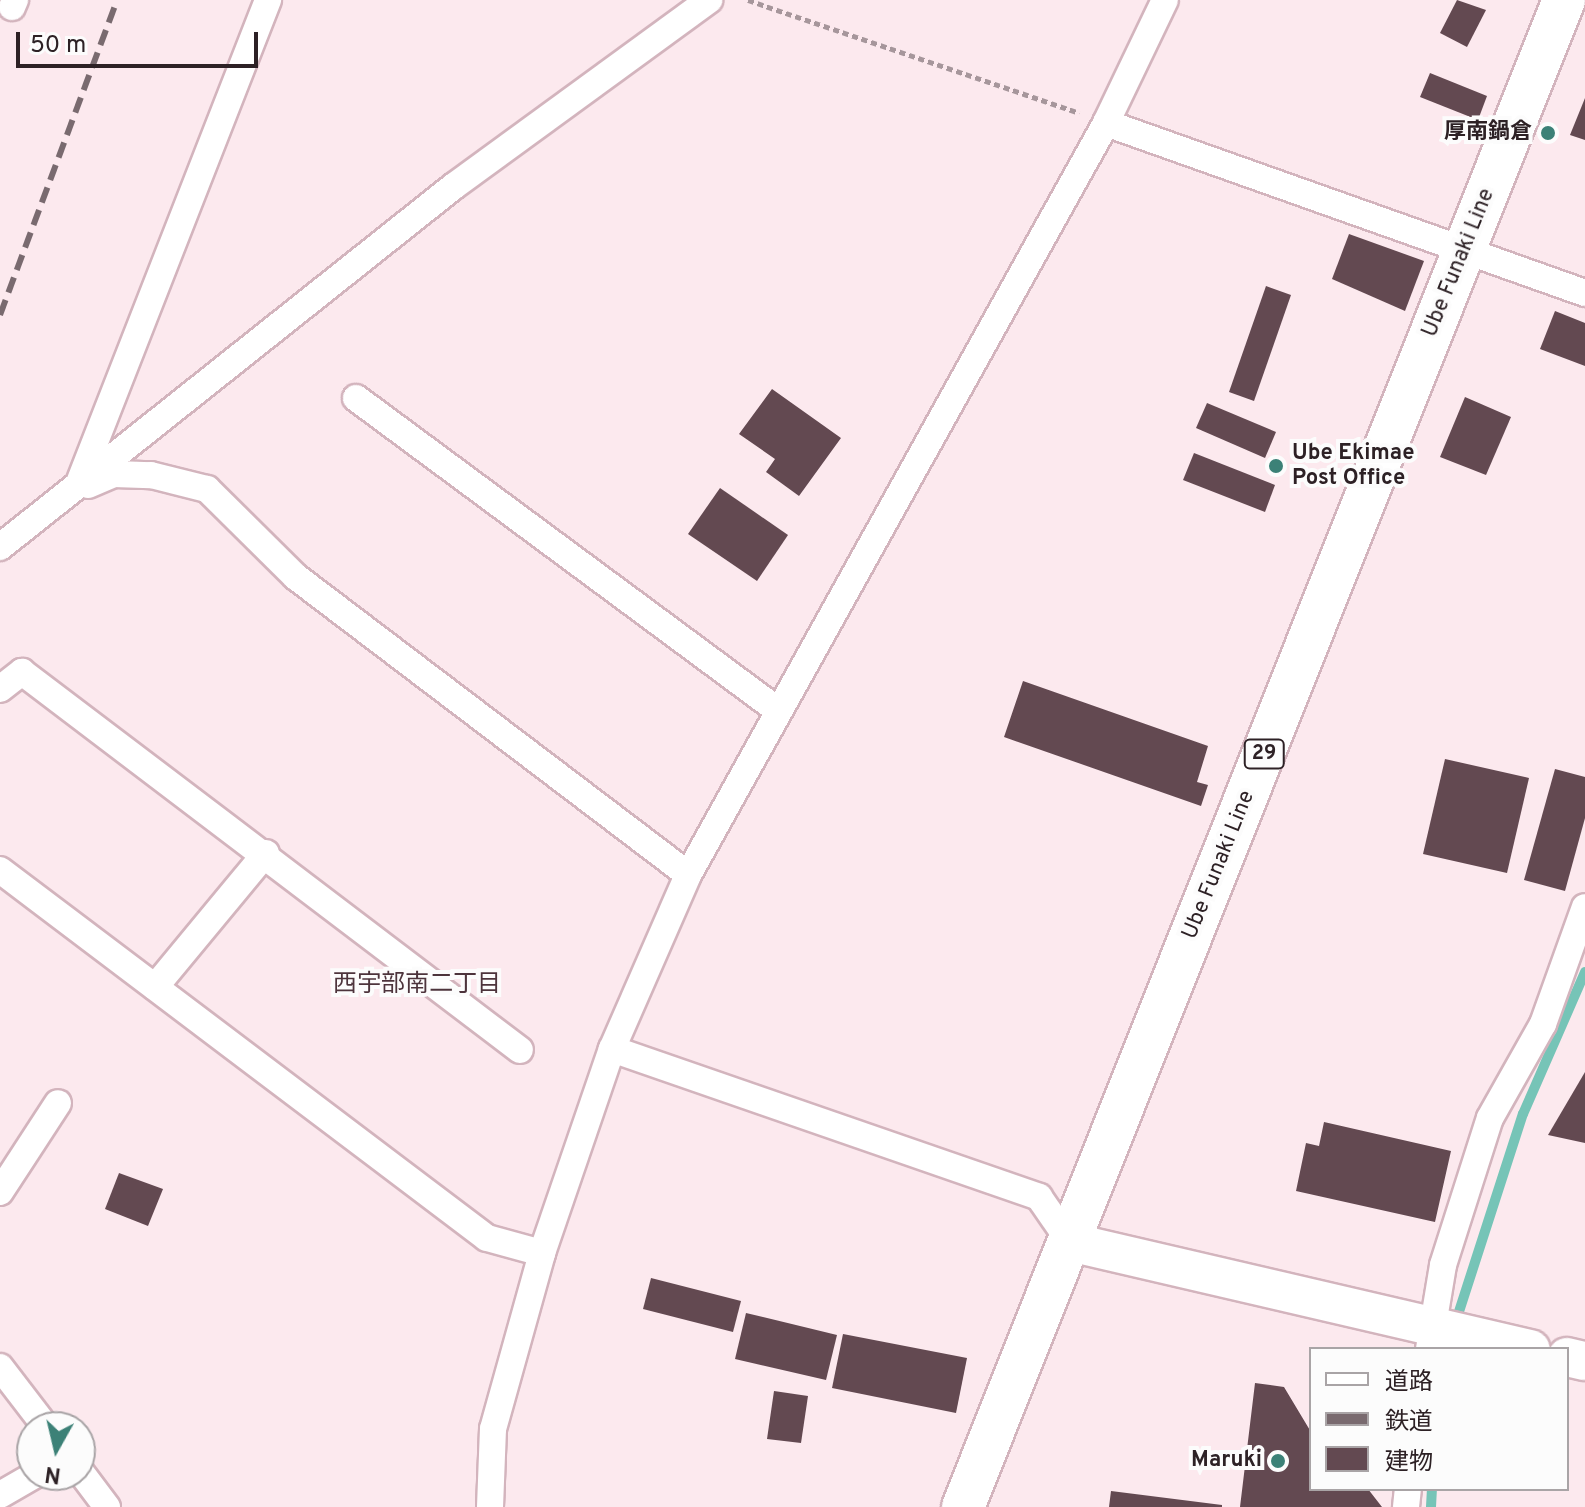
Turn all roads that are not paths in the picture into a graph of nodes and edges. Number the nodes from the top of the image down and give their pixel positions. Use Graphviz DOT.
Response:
graph roads {
  1 [pos="268,0"];
  2 [pos="709,0"];
  3 [pos="1165,0"];
  4 [pos="1564,0"];
  5 [pos="1106,123"];
  6 [pos="1466,246"];
  7 [pos="1585,293"];
  8 [pos="356,398"];
  9 [pos="76,490"];
  10 [pos="0,547"];
  11 [pos="0,689"];
  12 [pos="776,709"];
  13 [pos="266,853"];
  14 [pos="0,870"];
  15 [pos="688,875"];
  16 [pos="1585,907"];
  17 [pos="155,987"];
  18 [pos="612,1049"];
  19 [pos="520,1050"];
  20 [pos="58,1103"];
  21 [pos="0,1192"];
  22 [pos="1070,1242"];
  23 [pos="542,1253"];
  24 [pos="1431,1338"];
  25 [pos="1513,1347"];
  26 [pos="0,1367"];
  27 [pos="34,1411"];
  28 [pos="490,1507"];
  29 [pos="963,1507"];
  1 -- 9 [label="street"];
  2 -- 9 [label="street"];
  3 -- 5 [label="street"];
  4 -- 6 [label="main road, Ube Funaki Line / 29"];
  5 -- 6 [label="street"];
  5 -- 12 [label="street"];
  6 -- 7 [label="street"];
  6 -- 22 [label="main road, Ube Funaki Line / 29"];
  8 -- 12 [label="street"];
  9 -- 10 [label="street"];
  9 -- 15 [label="street"];
  11 -- 13 [label="street"];
  12 -- 15 [label="street"];
  13 -- 17 [label="street"];
  13 -- 19 [label="street"];
  14 -- 17 [label="street"];
  15 -- 18 [label="street"];
  16 -- 24 [label="street"];
  17 -- 23 [label="street"];
  18 -- 22 [label="street"];
  18 -- 23 [label="street"];
  20 -- 21 [label="street"];
  22 -- 24 [label="street"];
  22 -- 29 [label="main road, Ube Funaki Line / 29"];
  23 -- 28 [label="street"];
  24 -- 25 [label="street"];
  26 -- 27 [label="street"];
}
